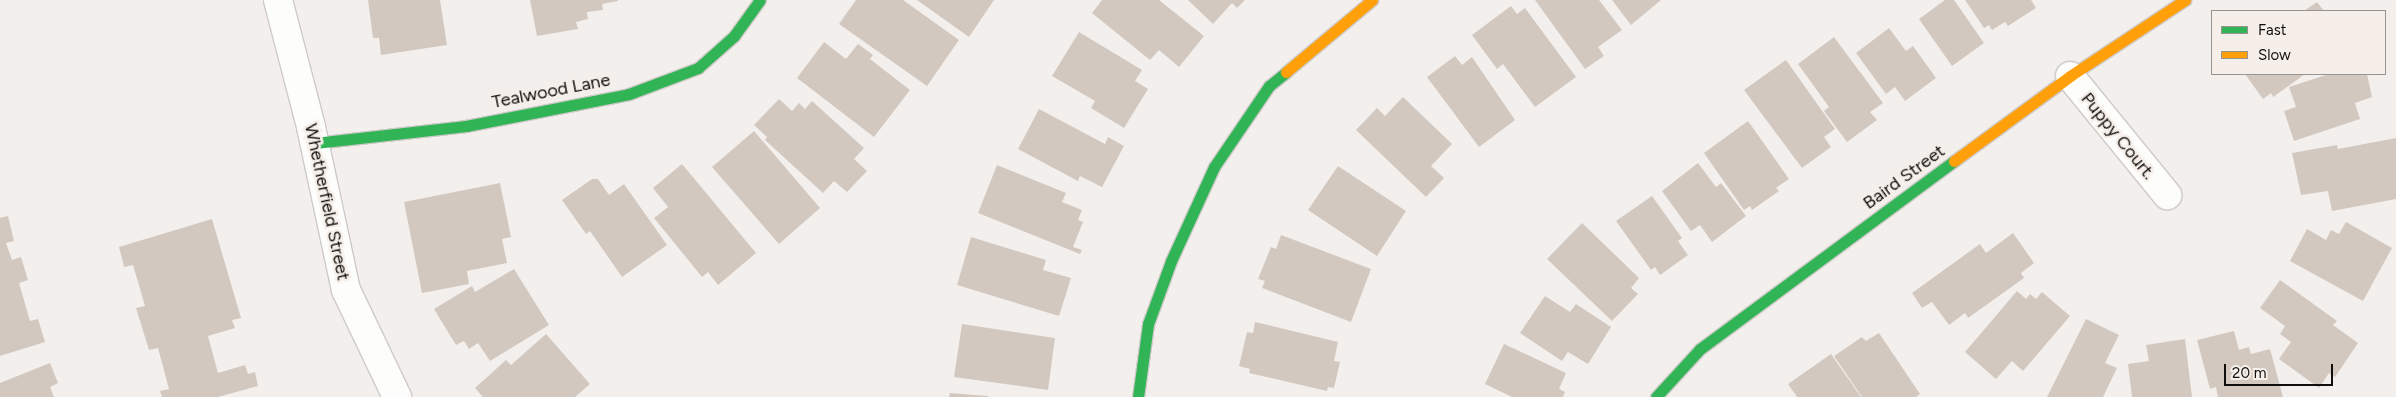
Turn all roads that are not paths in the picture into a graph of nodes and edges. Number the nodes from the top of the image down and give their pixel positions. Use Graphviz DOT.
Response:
graph roads {
  1 [pos="278,0"];
  2 [pos="760,0"];
  3 [pos="1372,0"];
  4 [pos="2185,0"];
  5 [pos="2070,76"];
  6 [pos="315,143"];
  7 [pos="2167,195"];
  8 [pos="397,397"];
  9 [pos="1138,397"];
  10 [pos="1656,397"];
  1 -- 6 [label="street, Whetherfield Street"];
  2 -- 6 [label="street, Tealwood Lane"];
  3 -- 9 [label="street"];
  4 -- 5 [label="street, Baird Street"];
  5 -- 7 [label="street, Puppy Court."];
  5 -- 10 [label="street, Baird Street"];
  6 -- 8 [label="street, Whetherfield Street"];
}
